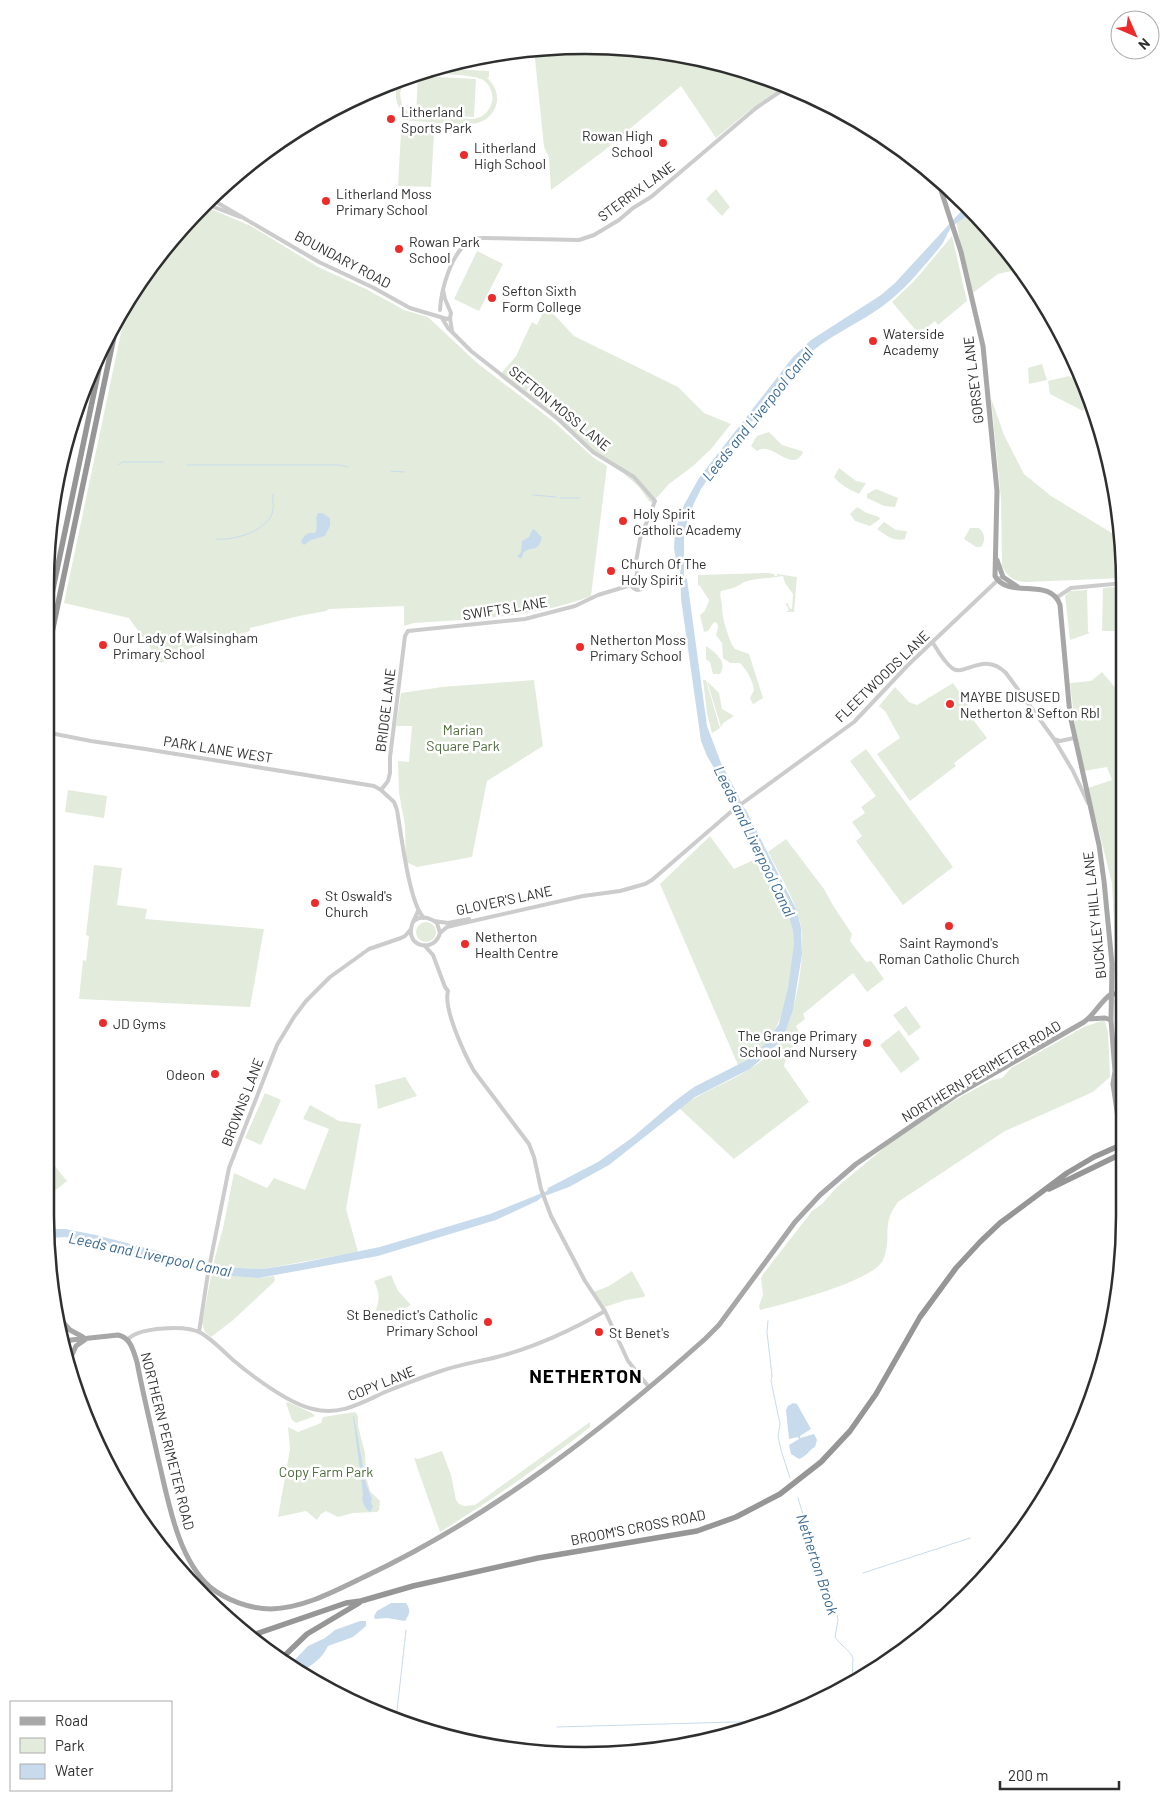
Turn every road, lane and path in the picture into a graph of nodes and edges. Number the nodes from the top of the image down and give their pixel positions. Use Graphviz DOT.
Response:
graph roads {
  1 [pos="781,91"];
  2 [pos="942,192"];
  3 [pos="218,201"];
  4 [pos="212,206"];
  5 [pos="249,220"];
  6 [pos="443,290"];
  7 [pos="449,309"];
  8 [pos="440,310"];
  9 [pos="428,312"];
  10 [pos="441,318"];
  11 [pos="450,318"];
  12 [pos="452,331"];
  13 [pos="112,343"];
  14 [pos="98,373"];
  15 [pos="91,444"];
  16 [pos="84,458"];
  17 [pos="996,557"];
  18 [pos="637,576"];
  19 [pos="1003,576"];
  20 [pos="997,580"];
  21 [pos="54,584"];
  22 [pos="631,585"];
  23 [pos="1116,585"];
  24 [pos="1020,588"];
  25 [pos="1056,598"];
  26 [pos="54,623"];
  27 [pos="408,631"];
  28 [pos="933,643"];
  29 [pos="54,734"];
  30 [pos="1074,738"];
  31 [pos="1054,739"];
  32 [pos="381,790"];
  33 [pos="1089,806"];
  34 [pos="733,810"];
  35 [pos="579,898"];
  36 [pos="418,911"];
  37 [pos="424,918"];
  38 [pos="414,921"];
  39 [pos="434,921"];
  40 [pos="410,929"];
  41 [pos="440,933"];
  42 [pos="401,938"];
  43 [pos="414,941"];
  44 [pos="435,942"];
  45 [pos="424,945"];
  46 [pos="434,955"];
  47 [pos="1111,994"];
  48 [pos="1116,994"];
  49 [pos="1088,1019"];
  50 [pos="1111,1020"];
  51 [pos="1115,1071"];
  52 [pos="1116,1076"];
  53 [pos="1116,1110"];
  54 [pos="1116,1147"];
  55 [pos="1116,1156"];
  56 [pos="1044,1191"];
  57 [pos="605,1311"];
  58 [pos="65,1324"];
  59 [pos="199,1332"];
  60 [pos="88,1338"];
  61 [pos="128,1340"];
  62 [pos="69,1341"];
  63 [pos="72,1354"];
  64 [pos="648,1386"];
  65 [pos="361,1601"];
  66 [pos="257,1633"];
  67 [pos="286,1655"];
  1 -- 6 [label="street, STERRIX LANE"];
  2 -- 17 [label="main road, GORSEY LANE"];
  3 -- 5 [label="street, BOUNDARY ROAD"];
  4 -- 5 [label="street, BOUNDARY ROAD"];
  5 -- 9 [label="street, BOUNDARY ROAD"];
  6 -- 7 [label="street"];
  6 -- 8 [label="street, STERRIX LANE"];
  7 -- 8 [label="street"];
  7 -- 11 [label="street"];
  8 -- 9 [label="street, BOUNDARY ROAD"];
  8 -- 10 [label="street"];
  9 -- 10 [label="street, BOUNDARY ROAD"];
  10 -- 11 [label="street"];
  10 -- 12 [label="street, SEFTON MOSS LANE"];
  11 -- 12 [label="street"];
  12 -- 18 [label="street, SEFTON MOSS LANE"];
  13 -- 15 [label="highway"];
  14 -- 21 [label="highway"];
  15 -- 16 [label="highway"];
  15 -- 26 [label="highway"];
  17 -- 19 [label="main road, GORSEY LANE"];
  17 -- 20 [label="main road, GORSEY LANE"];
  18 -- 22 [label="street"];
  18 -- 22 [label="street"];
  19 -- 20 [label="street, FLEETWOODS LANE"];
  19 -- 24 [label="main road"];
  20 -- 24 [label="main road"];
  20 -- 28 [label="street, FLEETWOODS LANE"];
  22 -- 27 [label="street, SWIFTS LANE"];
  23 -- 25 [label="street"];
  24 -- 25 [label="main road"];
  25 -- 30 [label="main road, BUCKLEY HILL LANE"];
  27 -- 32 [label="street, BRIDGE LANE"];
  28 -- 31 [label="street"];
  28 -- 34 [label="street, FLEETWOODS LANE"];
  29 -- 32 [label="street, PARK LANE WEST"];
  30 -- 31 [label="street"];
  30 -- 33 [label="main road, BUCKLEY HILL LANE"];
  31 -- 33 [label="street"];
  32 -- 36 [label="street"];
  33 -- 47 [label="main road, BUCKLEY HILL LANE"];
  34 -- 35 [label="street, GLOVER'S LANE"];
  35 -- 39 [label="street, GLOVER'S LANE"];
  35 -- 41 [label="street, GLOVER'S LANE"];
  36 -- 37 [label="street"];
  36 -- 38 [label="street"];
  37 -- 38 [label="street"];
  37 -- 39 [label="street"];
  38 -- 40 [label="street"];
  39 -- 41 [label="street"];
  40 -- 42 [label="street, BROWNS LANE"];
  40 -- 43 [label="street"];
  41 -- 44 [label="street"];
  42 -- 43 [label="street"];
  42 -- 59 [label="street, BROWNS LANE"];
  43 -- 45 [label="street"];
  44 -- 45 [label="street"];
  44 -- 46 [label="street"];
  45 -- 46 [label="street"];
  46 -- 57 [label="street"];
  47 -- 48 [label="main road"];
  47 -- 49 [label="main road, NORTHERN PERIMETER ROAD"];
  47 -- 50 [label="main road, BUCKLEY HILL LANE"];
  49 -- 50 [label="main road"];
  49 -- 64 [label="main road, NORTHERN PERIMETER ROAD"];
  50 -- 51 [label="main road, BUCKLEY HILL LANE"];
  51 -- 52 [label="main road"];
  51 -- 53 [label="main road"];
  54 -- 56 [label="highway, BROOM'S CROSS ROAD"];
  55 -- 56 [label="highway, BROOM'S CROSS ROAD"];
  56 -- 65 [label="highway, BROOM'S CROSS ROAD"];
  57 -- 59 [label="street, COPY LANE"];
  57 -- 64 [label="street"];
  58 -- 60 [label="main road"];
  59 -- 61 [label="street"];
  60 -- 61 [label="main road"];
  60 -- 62 [label="main road"];
  60 -- 63 [label="main road"];
  61 -- 64 [label="main road, NORTHERN PERIMETER ROAD"];
  65 -- 66 [label="highway, BROOM'S CROSS ROAD"];
  65 -- 67 [label="highway, BROOM'S CROSS ROAD"];
}
